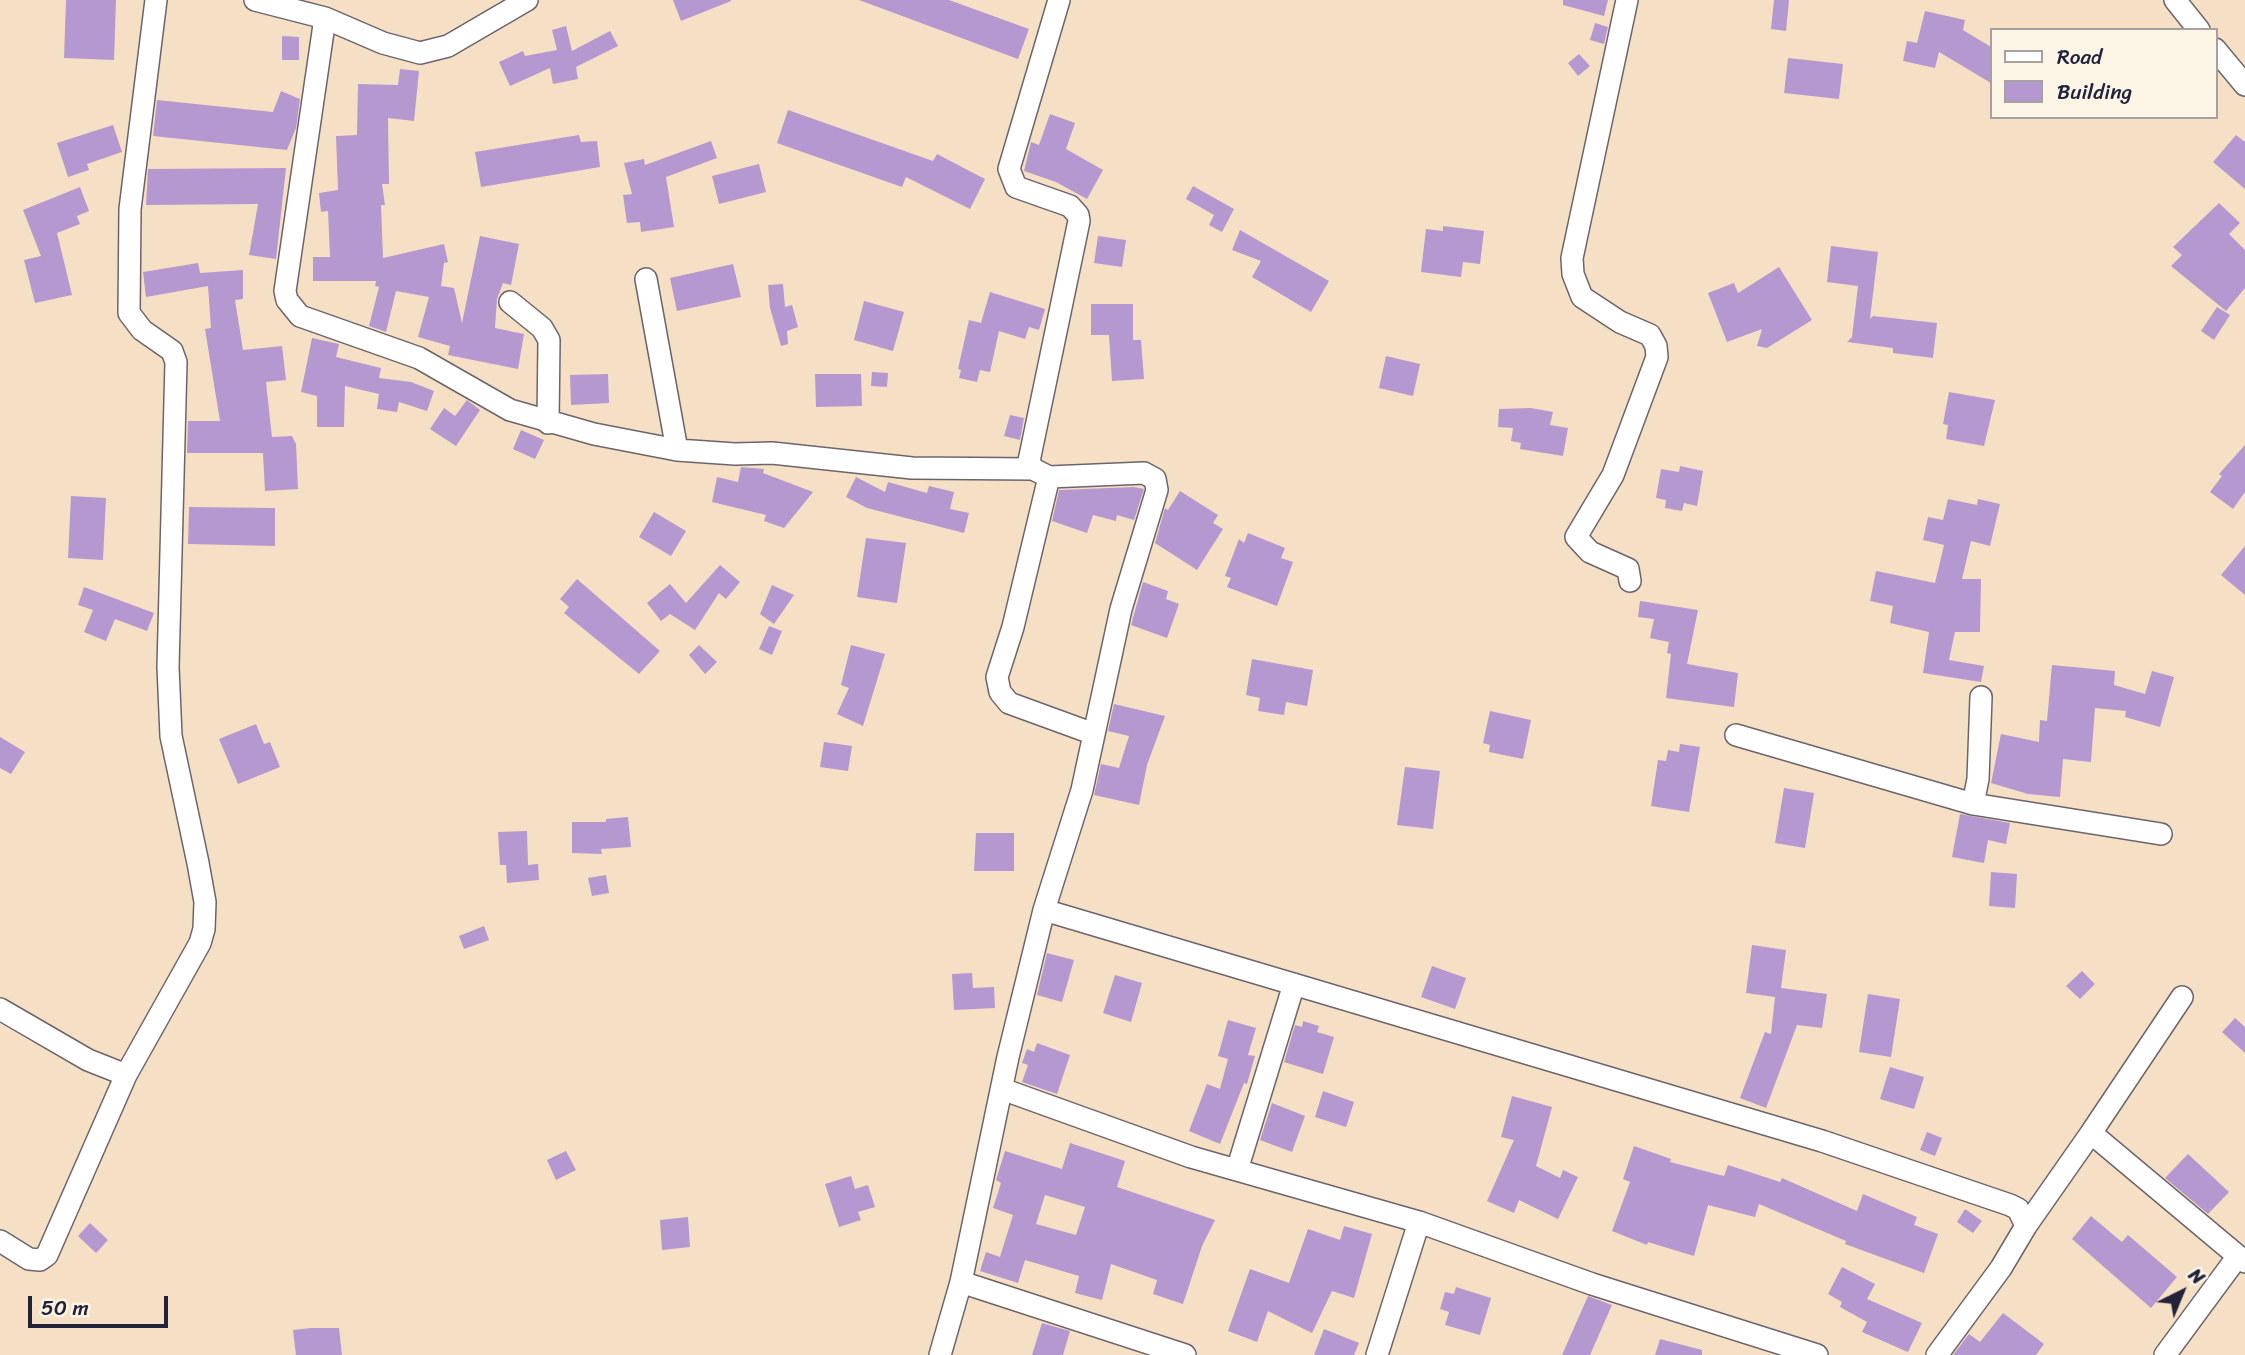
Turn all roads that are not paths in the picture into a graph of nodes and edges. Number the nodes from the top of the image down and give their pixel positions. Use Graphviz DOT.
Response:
graph roads {
  1 [pos="156,0"];
  2 [pos="254,0"];
  3 [pos="527,0"];
  4 [pos="1059,0"];
  5 [pos="1627,0"];
  6 [pos="2175,0"];
  7 [pos="325,18"];
  8 [pos="2197,28"];
  9 [pos="2217,51"];
  10 [pos="2245,85"];
  11 [pos="646,279"];
  12 [pos="510,302"];
  13 [pos="548,423"];
  14 [pos="677,450"];
  15 [pos="1042,473"];
  16 [pos="1630,581"];
  17 [pos="1981,696"];
  18 [pos="1094,734"];
  19 [pos="1736,735"];
  20 [pos="1973,804"];
  21 [pos="2161,834"];
  22 [pos="1044,910"];
  23 [pos="1294,984"];
  24 [pos="2182,997"];
  25 [pos="0,1009"];
  26 [pos="126,1075"];
  27 [pos="1002,1089"];
  28 [pos="2091,1133"];
  29 [pos="1237,1170"];
  30 [pos="1419,1222"];
  31 [pos="2026,1226"];
  32 [pos="0,1241"];
  33 [pos="2241,1259"];
  34 [pos="961,1282"];
  35 [pos="1133,1347"];
  36 [pos="940,1355"];
  37 [pos="1185,1355"];
  38 [pos="1377,1355"];
  39 [pos="1816,1355"];
  40 [pos="1937,1355"];
  41 [pos="2165,1355"];
  1 -- 26 [label="street"];
  2 -- 7 [label="street"];
  3 -- 7 [label="street"];
  4 -- 15 [label="street"];
  5 -- 16 [label="street"];
  6 -- 8 [label="street"];
  7 -- 13 [label="street"];
  9 -- 10 [label="street"];
  11 -- 14 [label="street"];
  12 -- 13 [label="street"];
  13 -- 14 [label="street"];
  14 -- 15 [label="street"];
  15 -- 18 [label="street"];
  15 -- 18 [label="street"];
  17 -- 20 [label="street"];
  18 -- 22 [label="street"];
  19 -- 20 [label="street"];
  20 -- 21 [label="street"];
  22 -- 23 [label="street"];
  22 -- 27 [label="street"];
  23 -- 29 [label="street"];
  23 -- 31 [label="street"];
  24 -- 28 [label="street"];
  25 -- 26 [label="street"];
  26 -- 32 [label="street"];
  27 -- 29 [label="street"];
  27 -- 34 [label="street"];
  28 -- 31 [label="street"];
  28 -- 33 [label="street"];
  29 -- 30 [label="street"];
  30 -- 38 [label="street"];
  30 -- 39 [label="street"];
  31 -- 40 [label="street"];
  33 -- 41 [label="street"];
  34 -- 35 [label="street"];
  34 -- 36 [label="street"];
  35 -- 37 [label="street"];
}
